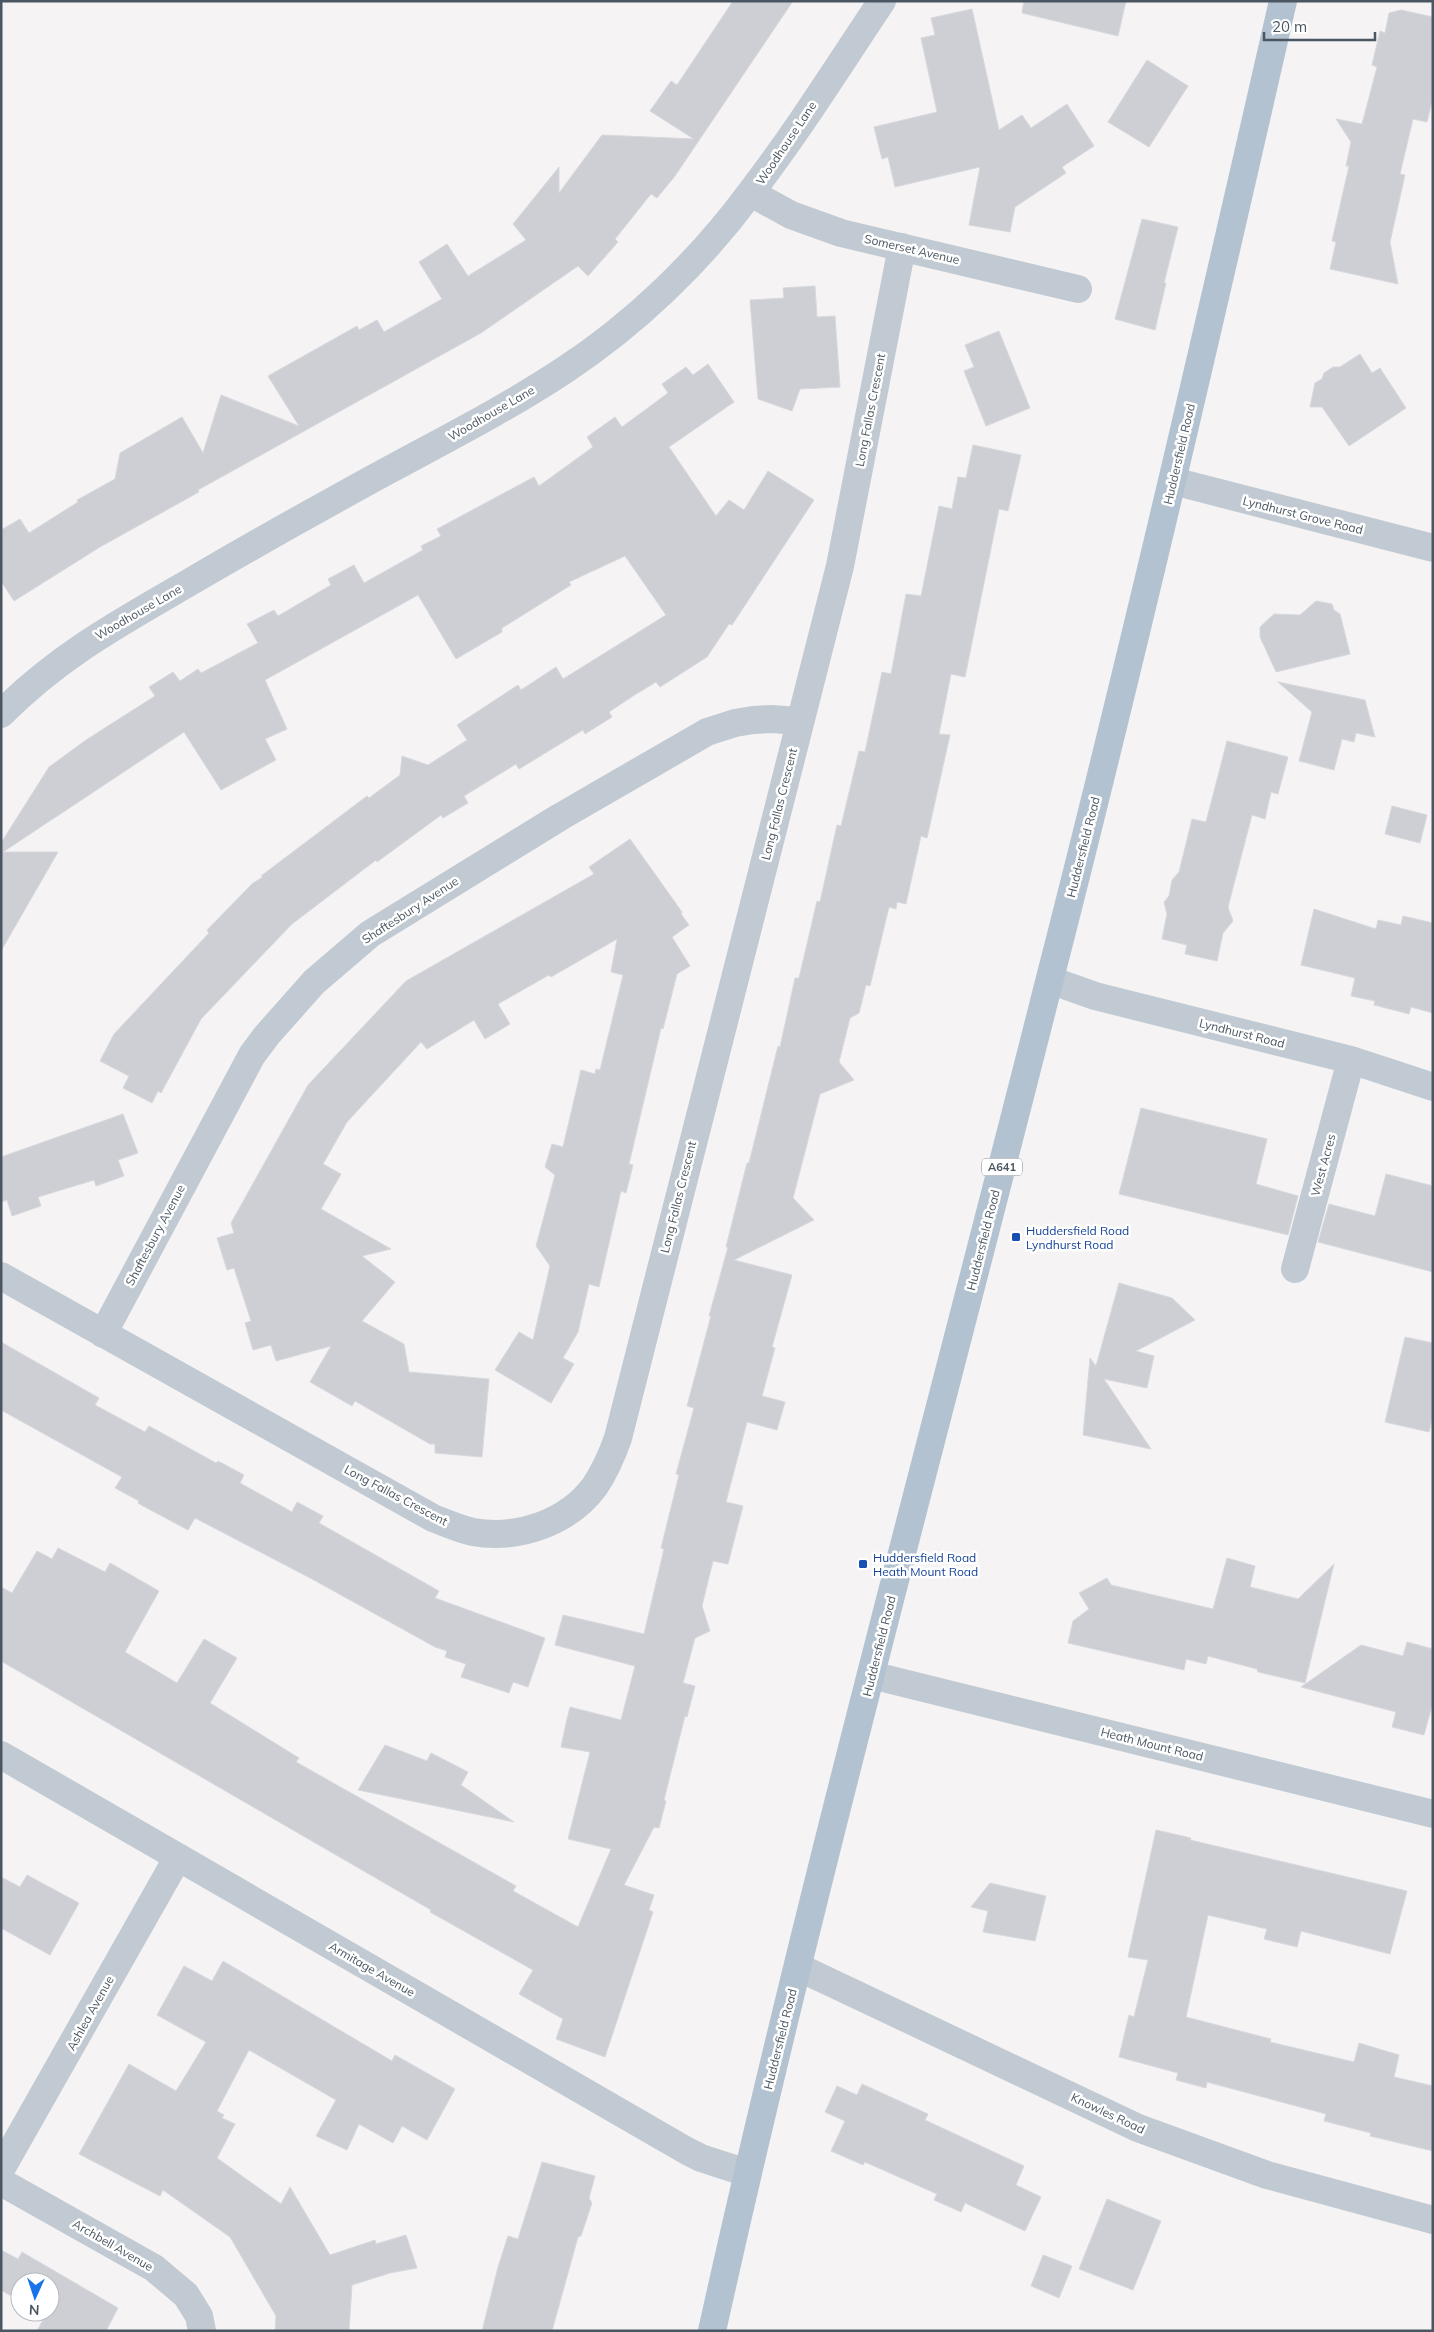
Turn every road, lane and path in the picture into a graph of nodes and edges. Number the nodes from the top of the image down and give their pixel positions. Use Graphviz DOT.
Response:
graph roads {
  1 [pos="882,1"];
  2 [pos="1283,1"];
  3 [pos="751,193"];
  4 [pos="902,247"];
  5 [pos="1078,289"];
  6 [pos="1173,481"];
  7 [pos="1433,548"];
  8 [pos="1,714"];
  9 [pos="800,721"];
  10 [pos="1050,980"];
  11 [pos="1351,1060"];
  12 [pos="1433,1087"];
  13 [pos="1295,1269"];
  14 [pos="1,1276"];
  15 [pos="103,1334"];
  16 [pos="871,1675"];
  17 [pos="1,1755"];
  18 [pos="1433,1814"];
  19 [pos="178,1857"];
  20 [pos="798,1966"];
  21 [pos="1,2169"];
  22 [pos="747,2173"];
  23 [pos="1,2182"];
  24 [pos="1433,2220"];
  25 [pos="202,2331"];
  26 [pos="712,2331"];
  1 -- 3 [label="street, Woodhouse Lane"];
  2 -- 6 [label="main road, Huddersfield Road / A641"];
  3 -- 4 [label="street, Somerset Avenue"];
  3 -- 8 [label="street, Woodhouse Lane"];
  4 -- 5 [label="street, Somerset Avenue"];
  4 -- 9 [label="street, Long Fallas Crescent"];
  6 -- 7 [label="street, Lyndhurst Grove Road"];
  6 -- 10 [label="main road, Huddersfield Road / A641"];
  9 -- 15 [label="street, Shaftesbury Avenue"];
  9 -- 15 [label="street, Long Fallas Crescent"];
  10 -- 11 [label="street, Lyndhurst Road"];
  10 -- 16 [label="main road, Huddersfield Road / A641"];
  11 -- 12 [label="street, Lyndhurst Road"];
  11 -- 13 [label="street, West Acres"];
  14 -- 15 [label="street, Long Fallas Crescent"];
  16 -- 18 [label="street, Heath Mount Road"];
  16 -- 20 [label="main road, Huddersfield Road / A641"];
  17 -- 19 [label="street, Armitage Avenue"];
  19 -- 21 [label="street, Ashlea Avenue"];
  19 -- 22 [label="street, Armitage Avenue"];
  20 -- 22 [label="main road, Huddersfield Road / A641"];
  20 -- 24 [label="street, Knowles Road"];
  22 -- 26 [label="main road, Huddersfield Road / A641"];
  23 -- 25 [label="street, Archbell Avenue"];
}
